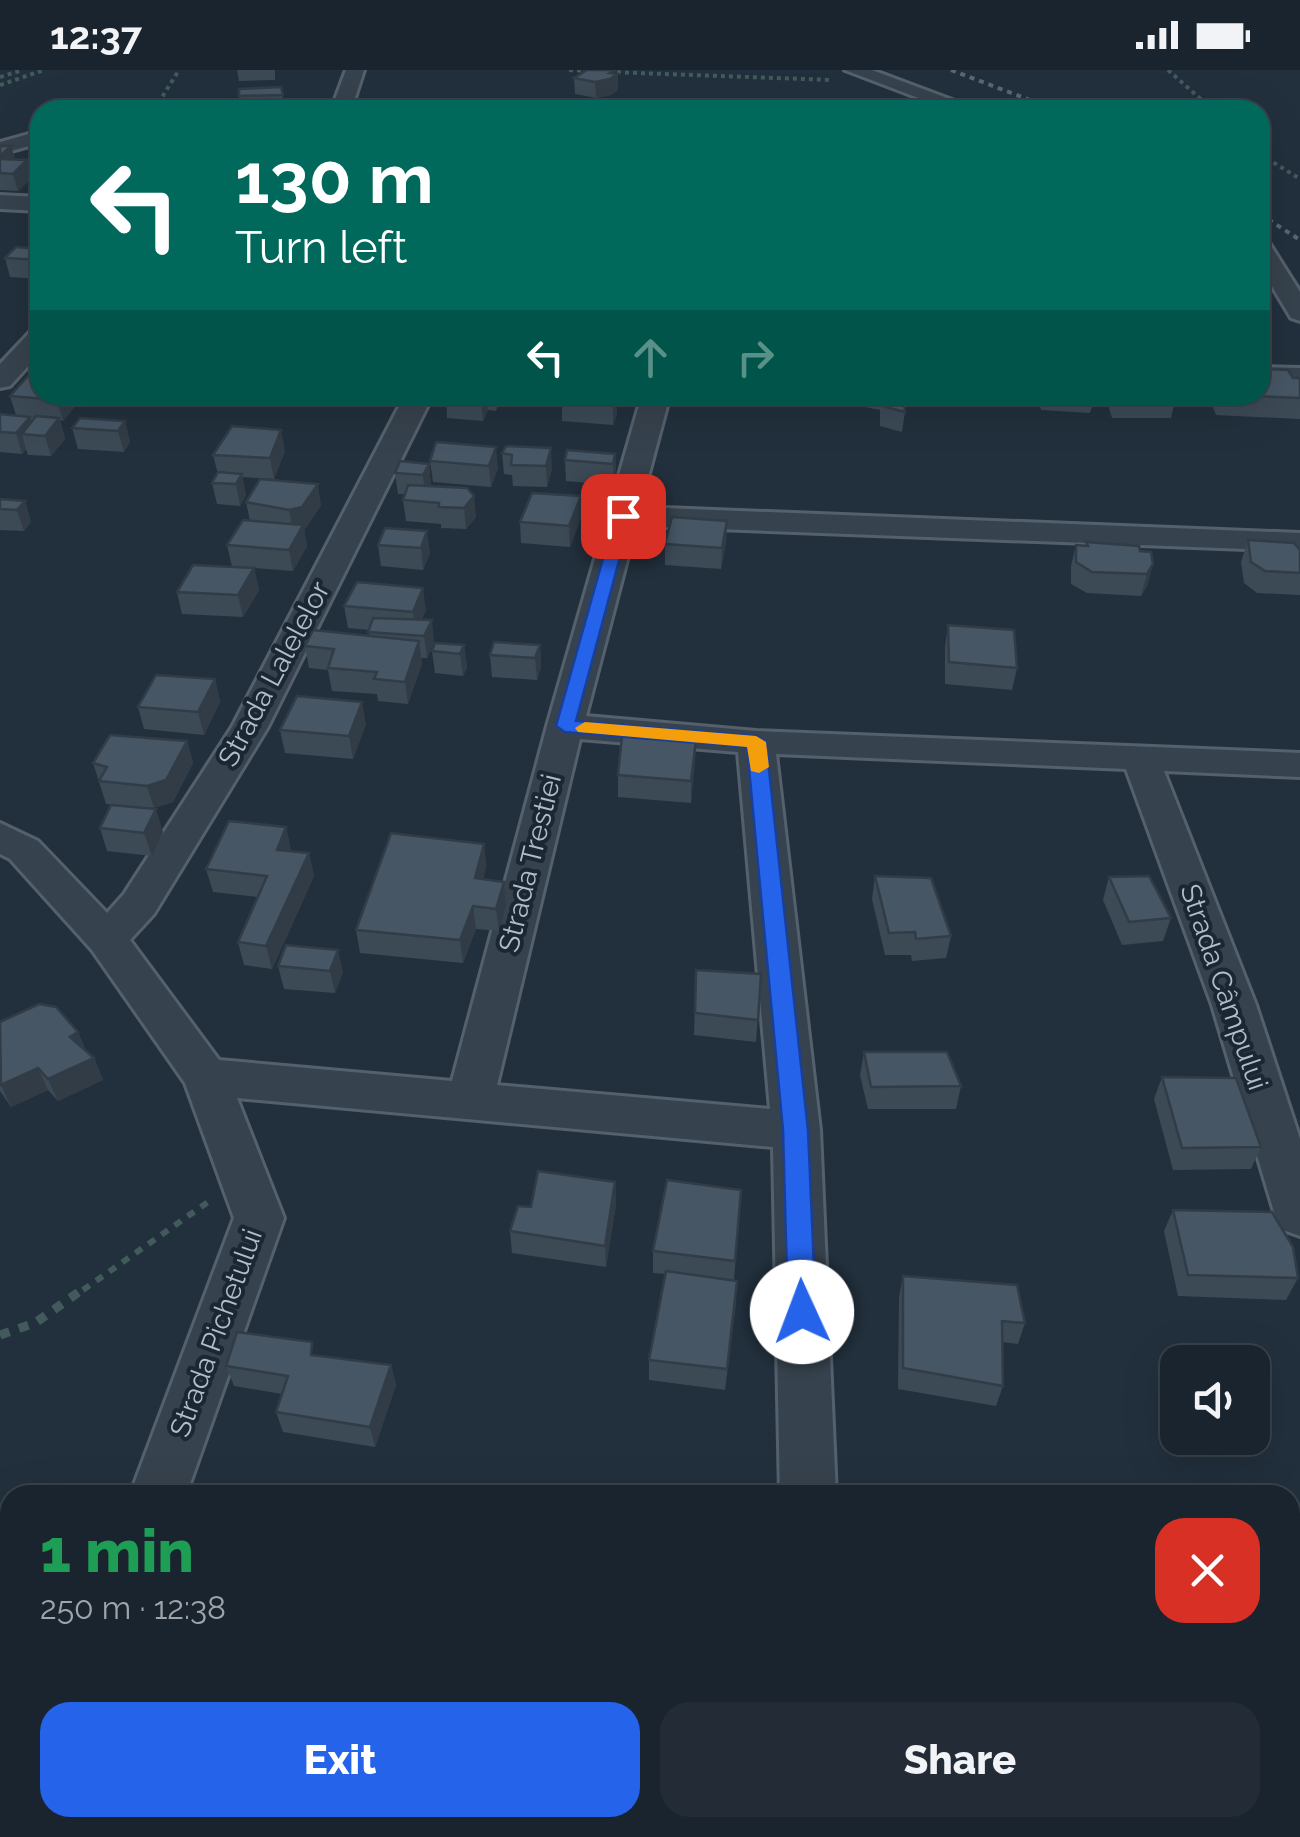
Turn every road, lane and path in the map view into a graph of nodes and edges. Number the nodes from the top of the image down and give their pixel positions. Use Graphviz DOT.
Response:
graph roads {
  1 [pos="23,70"];
  2 [pos="44,70"];
  3 [pos="178,70"];
  4 [pos="355,70"];
  5 [pos="569,70"];
  6 [pos="854,70"];
  7 [pos="1168,70"];
  8 [pos="0,77"];
  9 [pos="898,84"];
  10 [pos="0,86"];
  11 [pos="160,100"];
  12 [pos="344,100"];
  13 [pos="942,100"];
  14 [pos="1202,100"];
  15 [pos="30,140"];
  16 [pos="0,148"];
  17 [pos="1270,160"];
  18 [pos="1300,179"];
  19 [pos="0,202"];
  20 [pos="30,204"];
  21 [pos="1270,263"];
  22 [pos="1300,313"];
  23 [pos="30,348"];
  24 [pos="1270,375"];
  25 [pos="1300,376"];
  26 [pos="0,380"];
  27 [pos="415,405"];
  28 [pos="653,405"];
  29 [pos="623,516"];
  30 [pos="1300,542"];
  31 [pos="565,726"];
  32 [pos="756,742"];
  33 [pos="1141,760"];
  34 [pos="1300,765"];
  35 [pos="0,836"];
  36 [pos="108,939"];
  37 [pos="206,1077"];
  38 [pos="470,1100"];
  39 [pos="796,1130"];
  40 [pos="244,1177"];
  41 [pos="1300,1215"];
  42 [pos="0,1336"];
  43 [pos="162,1485"];
  44 [pos="808,1485"];
  1 -- 8 [label="path"];
  2 -- 10 [label="path"];
  3 -- 11 [label="path"];
  4 -- 12 [label="street"];
  5 -- 9 [label="path"];
  6 -- 9 [label="street"];
  7 -- 14 [label="path"];
  9 -- 13 [label="street"];
  15 -- 16 [label="street"];
  17 -- 18 [label="path"];
  19 -- 20 [label="street"];
  21 -- 22 [label="street"];
  23 -- 26 [label="street"];
  24 -- 25 [label="street"];
  27 -- 36 [label="street, Strada Lalelelor"];
  28 -- 29 [label="street, Strada Trestiei"];
  29 -- 30 [label="street"];
  29 -- 31 [label="street, Strada Trestiei"];
  31 -- 32 [label="street"];
  31 -- 38 [label="street, Strada Trestiei"];
  32 -- 33 [label="street"];
  32 -- 39 [label="street"];
  33 -- 34 [label="street"];
  33 -- 41 [label="street, Strada Câmpului"];
  35 -- 36 [label="street, Strada Pichetului"];
  36 -- 37 [label="street, Strada Pichetului"];
  37 -- 38 [label="street"];
  37 -- 40 [label="street, Strada Pichetului"];
  38 -- 39 [label="street"];
  39 -- 44 [label="street"];
  40 -- 42 [label="path"];
  40 -- 43 [label="street, Strada Pichetului"];
}
